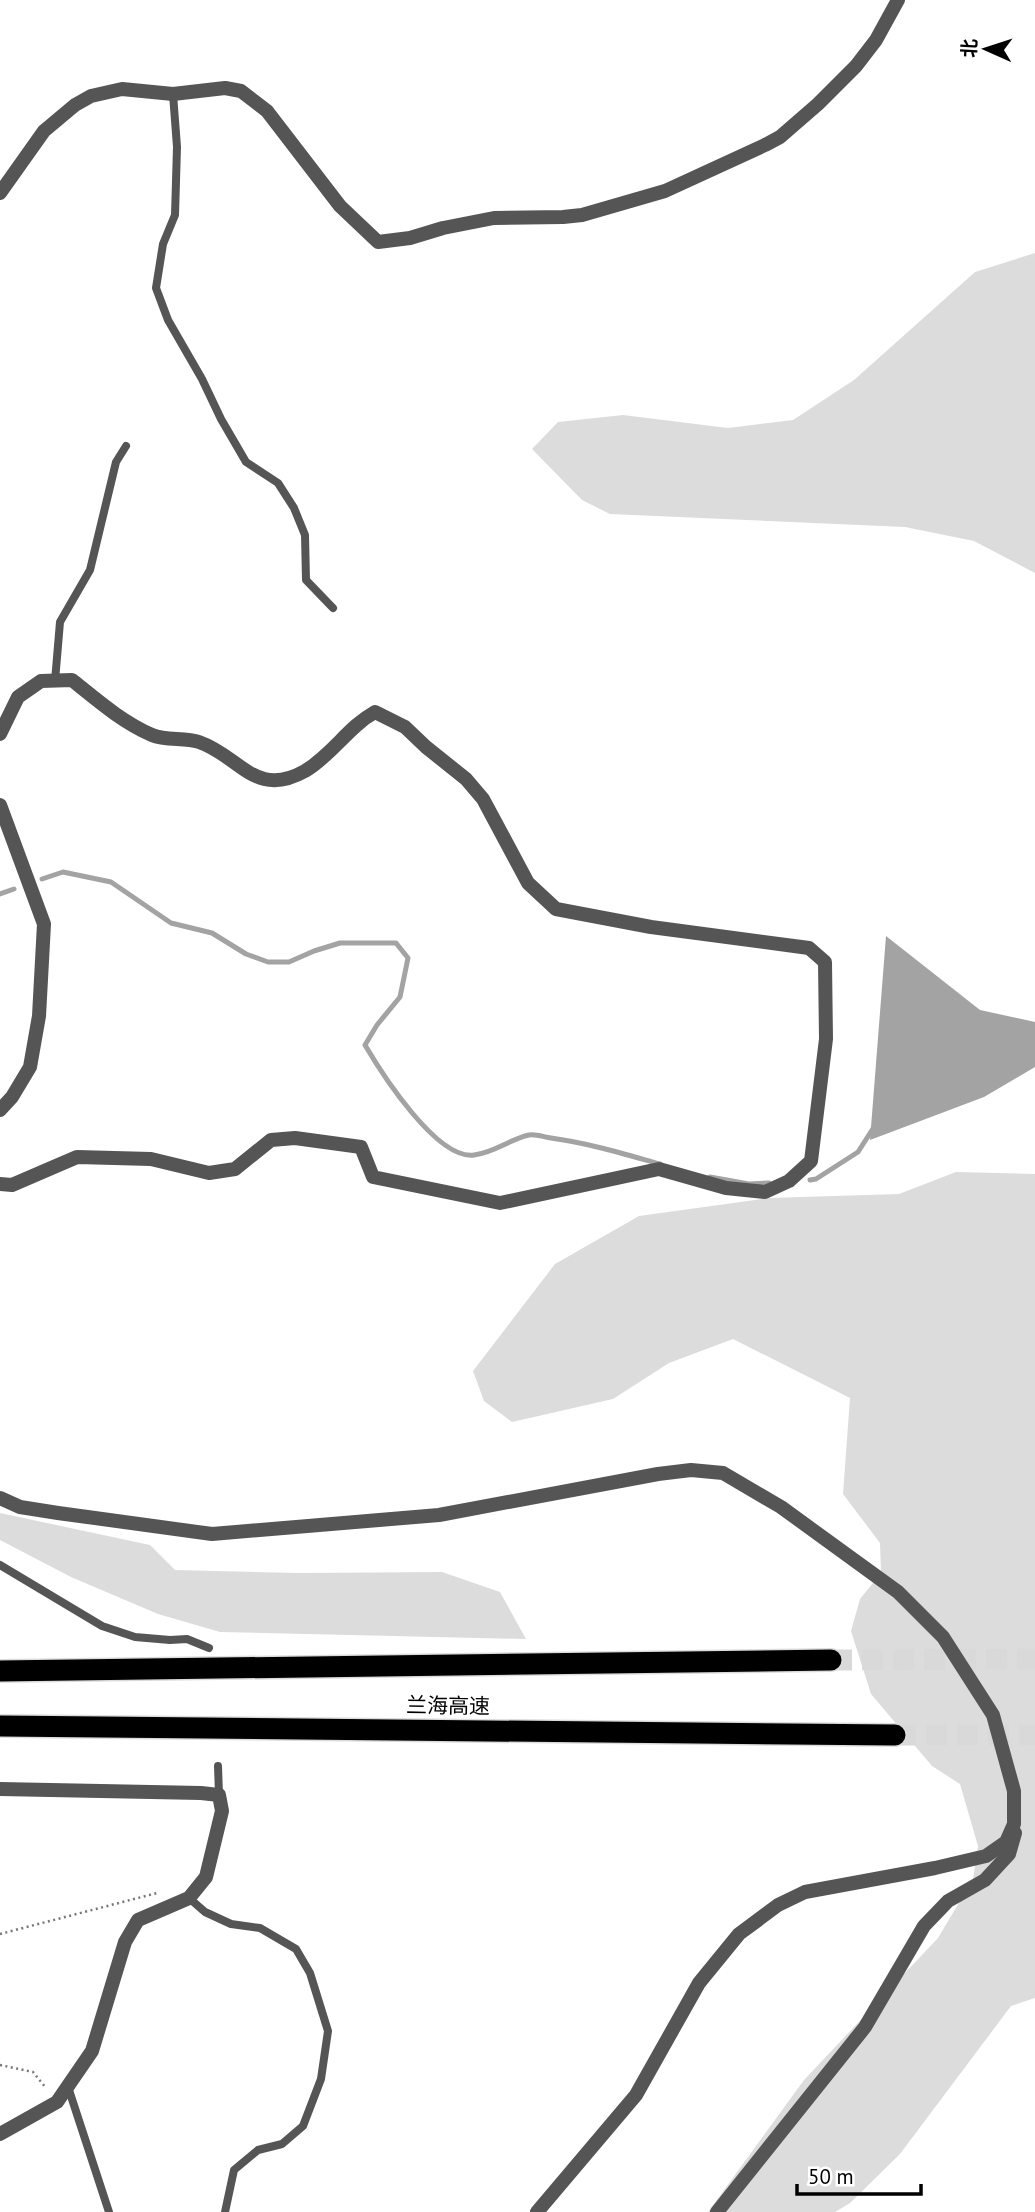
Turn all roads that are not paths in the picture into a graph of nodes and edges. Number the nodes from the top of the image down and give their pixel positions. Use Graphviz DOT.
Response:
graph roads {
  1 [pos="898,0"];
  2 [pos="173,94"];
  3 [pos="0,193"];
  4 [pos="126,446"];
  5 [pos="333,608"];
  6 [pos="55,681"];
  7 [pos="0,734"];
  8 [pos="0,805"];
  9 [pos="0,1110"];
  10 [pos="0,1184"];
  11 [pos="0,1498"];
  12 [pos="0,1565"];
  13 [pos="209,1648"];
  14 [pos="831,1660"];
  15 [pos="0,1671"];
  16 [pos="0,1726"];
  17 [pos="895,1735"];
  18 [pos="218,1766"];
  19 [pos="0,1789"];
  20 [pos="219,1795"];
  21 [pos="1014,1824"];
  22 [pos="189,1898"];
  23 [pos="68,2087"];
  24 [pos="0,2134"];
  25 [pos="109,2212"];
  26 [pos="225,2212"];
  27 [pos="537,2212"];
  28 [pos="717,2212"];
  1 -- 2 [label="street"];
  2 -- 3 [label="street"];
  2 -- 5 [label="lane"];
  4 -- 6 [label="lane"];
  6 -- 7 [label="street"];
  6 -- 10 [label="street"];
  8 -- 9 [label="street"];
  11 -- 21 [label="street"];
  12 -- 13 [label="lane"];
  14 -- 15 [label="highway, 兰海高速"];
  16 -- 17 [label="highway, 兰海高速"];
  18 -- 20 [label="lane"];
  19 -- 20 [label="street"];
  20 -- 22 [label="street"];
  21 -- 27 [label="street"];
  21 -- 28 [label="street"];
  22 -- 23 [label="street"];
  22 -- 26 [label="lane"];
  23 -- 24 [label="street"];
  23 -- 25 [label="lane"];
}
